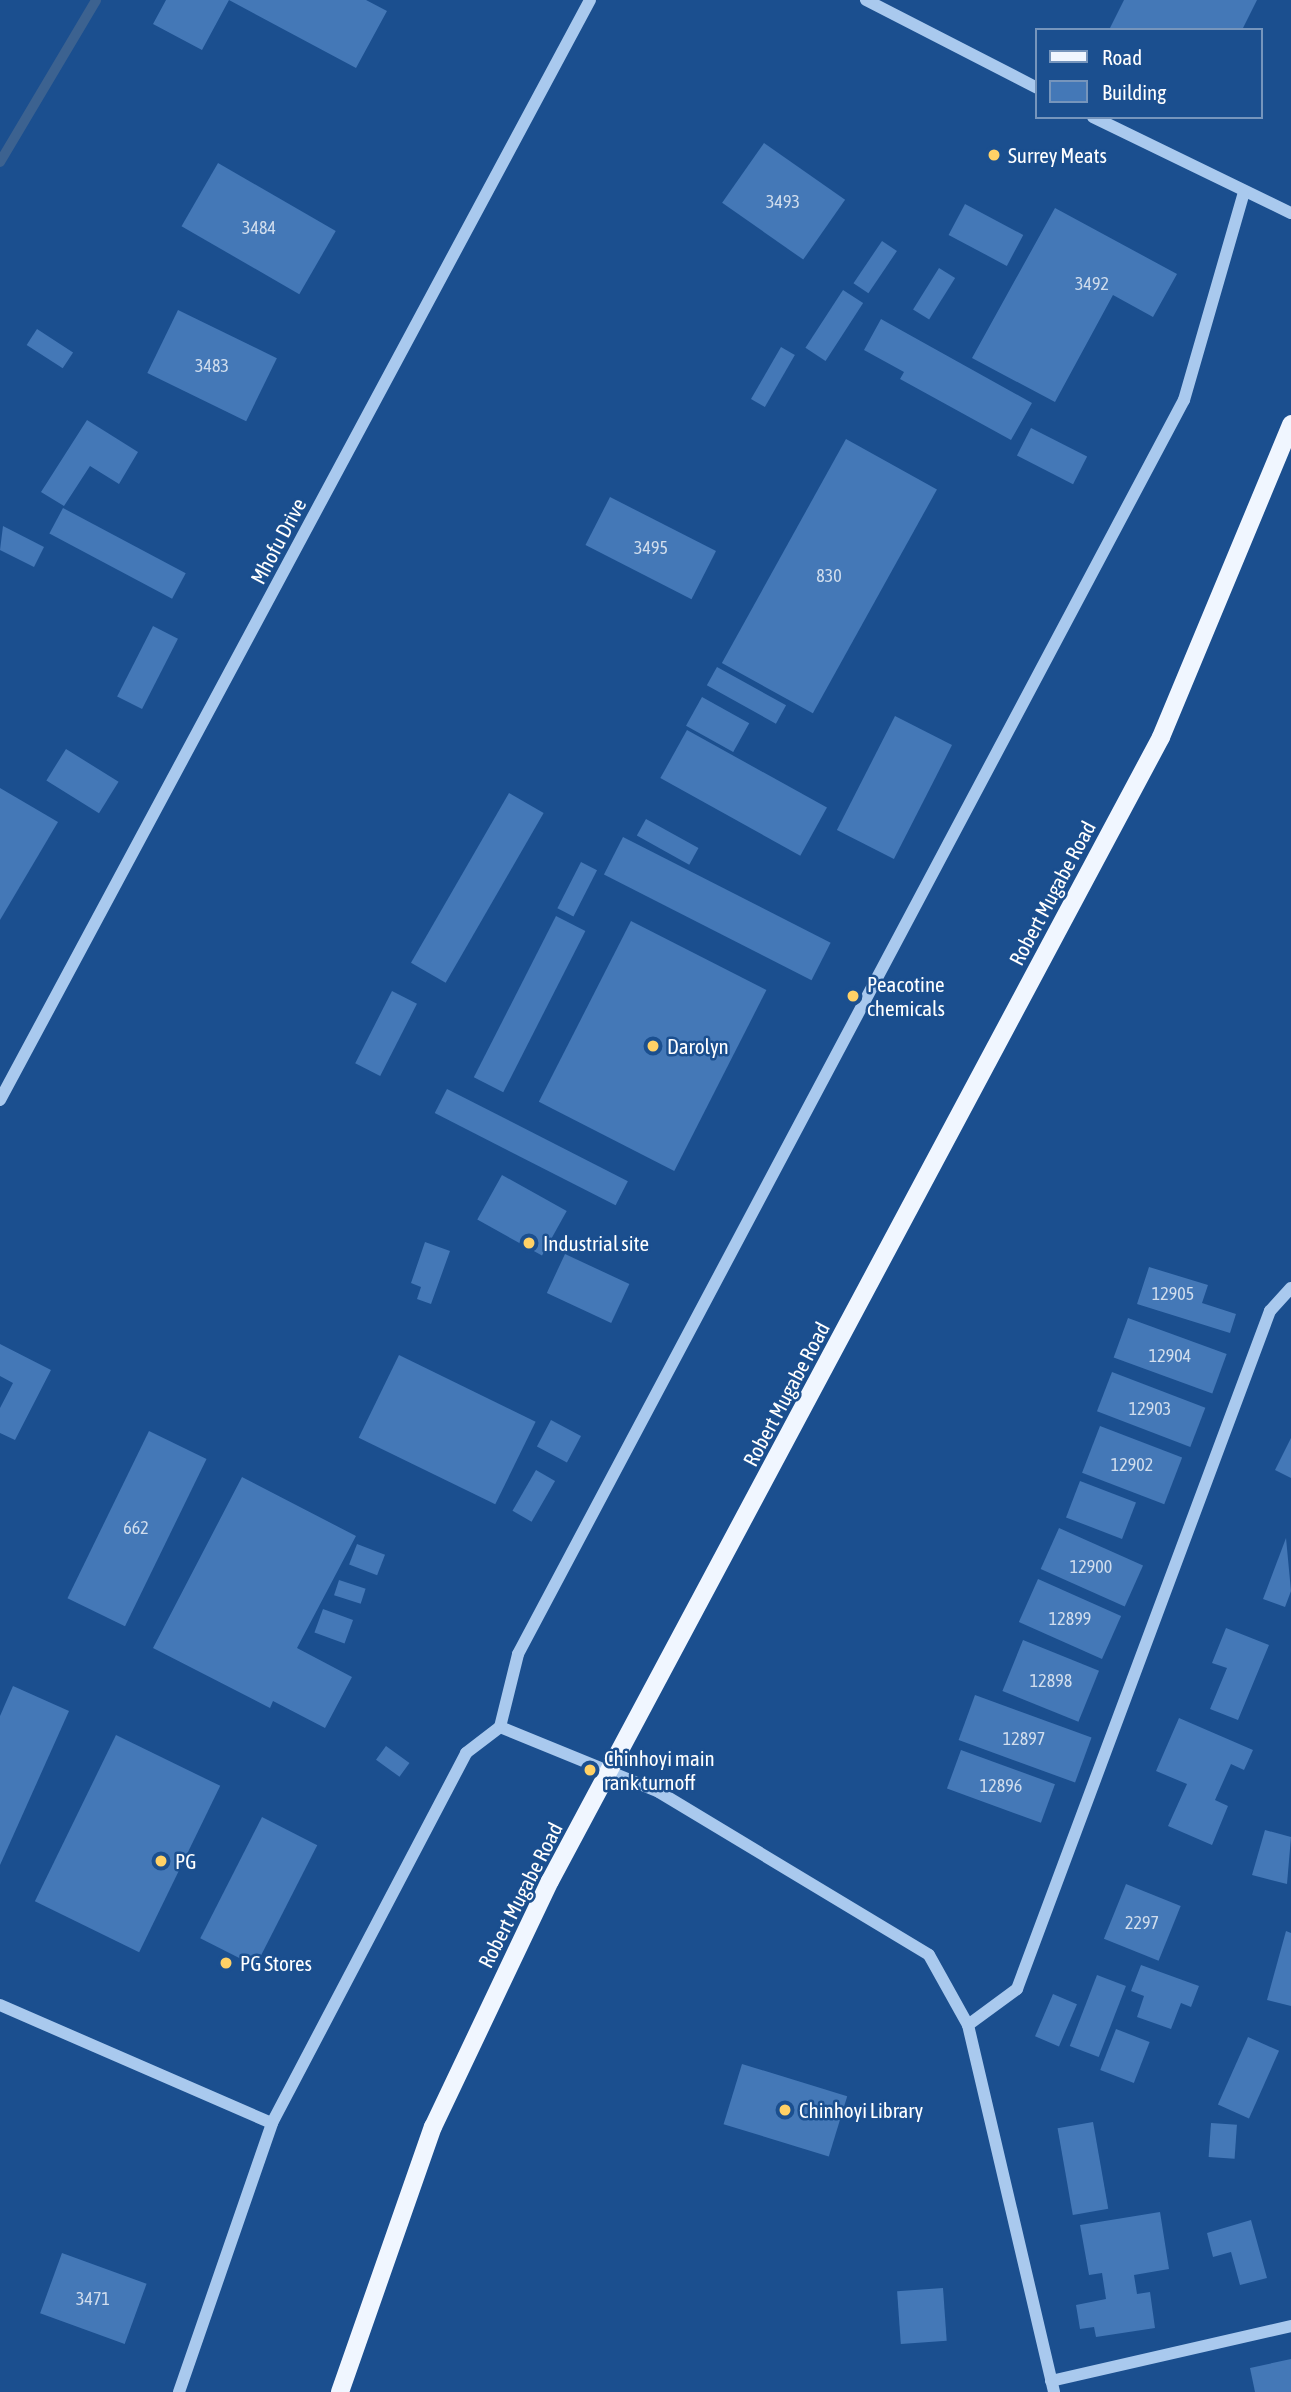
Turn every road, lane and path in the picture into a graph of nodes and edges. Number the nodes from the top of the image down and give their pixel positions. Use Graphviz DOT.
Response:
graph roads {
  1 [pos="590,0"];
  2 [pos="866,0"];
  3 [pos="1036,88"];
  4 [pos="1097,119"];
  5 [pos="1243,195"];
  6 [pos="1291,213"];
  7 [pos="1291,424"];
  8 [pos="0,1100"];
  9 [pos="1291,1288"];
  10 [pos="500,1727"];
  11 [pos="612,1769"];
  12 [pos="0,2005"];
  13 [pos="968,2025"];
  14 [pos="272,2123"];
  15 [pos="1291,2326"];
  16 [pos="1053,2387"];
  17 [pos="179,2392"];
  18 [pos="340,2392"];
  1 -- 8 [label="street, Mhofu Drive"];
  2 -- 3 [label="street"];
  4 -- 5 [label="street"];
  5 -- 6 [label="street"];
  5 -- 10 [label="street"];
  7 -- 11 [label="main road, Robert Mugabe Road"];
  9 -- 13 [label="street"];
  10 -- 11 [label="street"];
  10 -- 14 [label="street"];
  11 -- 13 [label="street"];
  11 -- 18 [label="main road, Robert Mugabe Road"];
  12 -- 14 [label="street"];
  13 -- 16 [label="street"];
  14 -- 17 [label="street"];
  15 -- 16 [label="street"];
}
